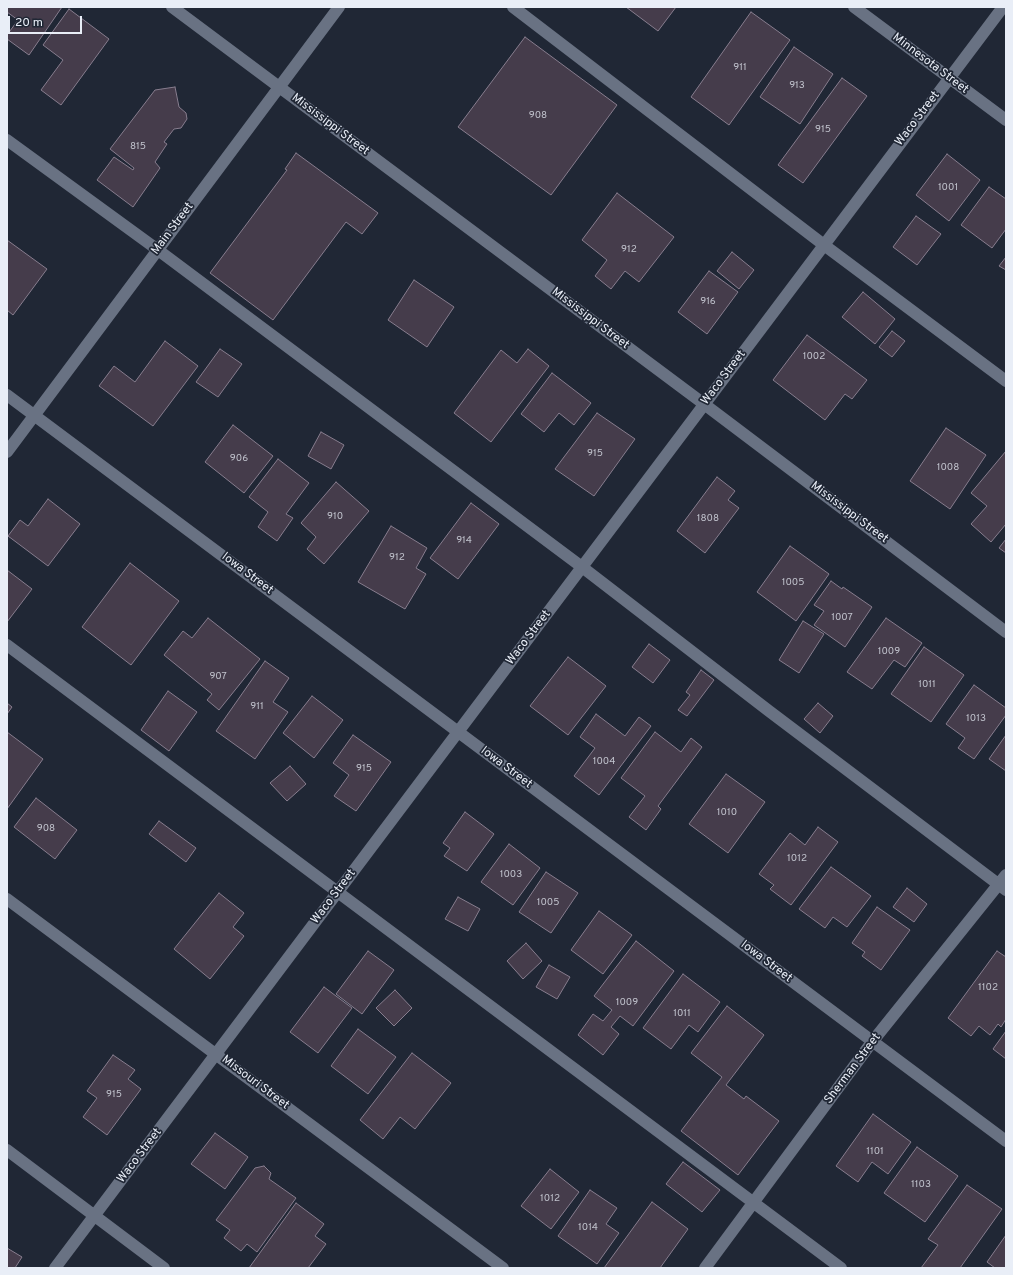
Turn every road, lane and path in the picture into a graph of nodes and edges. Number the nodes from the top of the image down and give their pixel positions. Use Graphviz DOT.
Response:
graph roads {
  1 [pos="172,7"];
  2 [pos="339,7"];
  3 [pos="513,7"];
  4 [pos="854,7"];
  5 [pos="1003,7"];
  6 [pos="949,78"];
  7 [pos="280,87"];
  8 [pos="1006,120"];
  9 [pos="7,140"];
  10 [pos="824,245"];
  11 [pos="158,250"];
  12 [pos="1006,381"];
  13 [pos="7,395"];
  14 [pos="704,404"];
  15 [pos="34,415"];
  16 [pos="7,452"];
  17 [pos="582,567"];
  18 [pos="1006,632"];
  19 [pos="7,644"];
  20 [pos="458,732"];
  21 [pos="1004,883"];
  22 [pos="338,892"];
  23 [pos="7,899"];
  24 [pos="872,1042"];
  25 [pos="216,1054"];
  26 [pos="1006,1141"];
  27 [pos="7,1150"];
  28 [pos="754,1202"];
  29 [pos="95,1216"];
  30 [pos="56,1268"];
  31 [pos="164,1268"];
  32 [pos="503,1268"];
  33 [pos="705,1268"];
  34 [pos="842,1268"];
  1 -- 7 [label="street, Mississippi Street"];
  2 -- 7 [label="street, Main Street"];
  3 -- 10 [label="street"];
  4 -- 6 [label="street, Minnesota Street"];
  5 -- 6 [label="street, Waco Street"];
  6 -- 8 [label="street, Minnesota Street"];
  6 -- 10 [label="street, Waco Street"];
  7 -- 11 [label="street, Main Street"];
  7 -- 14 [label="street, Mississippi Street"];
  9 -- 11 [label="street"];
  10 -- 12 [label="street"];
  10 -- 14 [label="street, Waco Street"];
  11 -- 15 [label="street, Main Street"];
  11 -- 17 [label="street"];
  13 -- 15 [label="street, Iowa Street"];
  14 -- 17 [label="street, Waco Street"];
  14 -- 18 [label="street, Mississippi Street"];
  15 -- 16 [label="street, Main Street"];
  15 -- 20 [label="street, Iowa Street"];
  17 -- 20 [label="street, Waco Street"];
  17 -- 21 [label="street"];
  19 -- 22 [label="street"];
  20 -- 22 [label="street, Waco Street"];
  20 -- 24 [label="street, Iowa Street"];
  21 -- 24 [label="street, Sherman Street"];
  22 -- 25 [label="street, Waco Street"];
  22 -- 28 [label="street"];
  23 -- 25 [label="street, Missouri Street"];
  24 -- 26 [label="street, Iowa Street"];
  24 -- 28 [label="street, Sherman Street"];
  25 -- 29 [label="street, Waco Street"];
  25 -- 32 [label="street, Missouri Street"];
  27 -- 29 [label="street"];
  28 -- 33 [label="street, Sherman Street"];
  28 -- 34 [label="street"];
  29 -- 30 [label="street, Waco Street"];
  29 -- 31 [label="street"];
}
